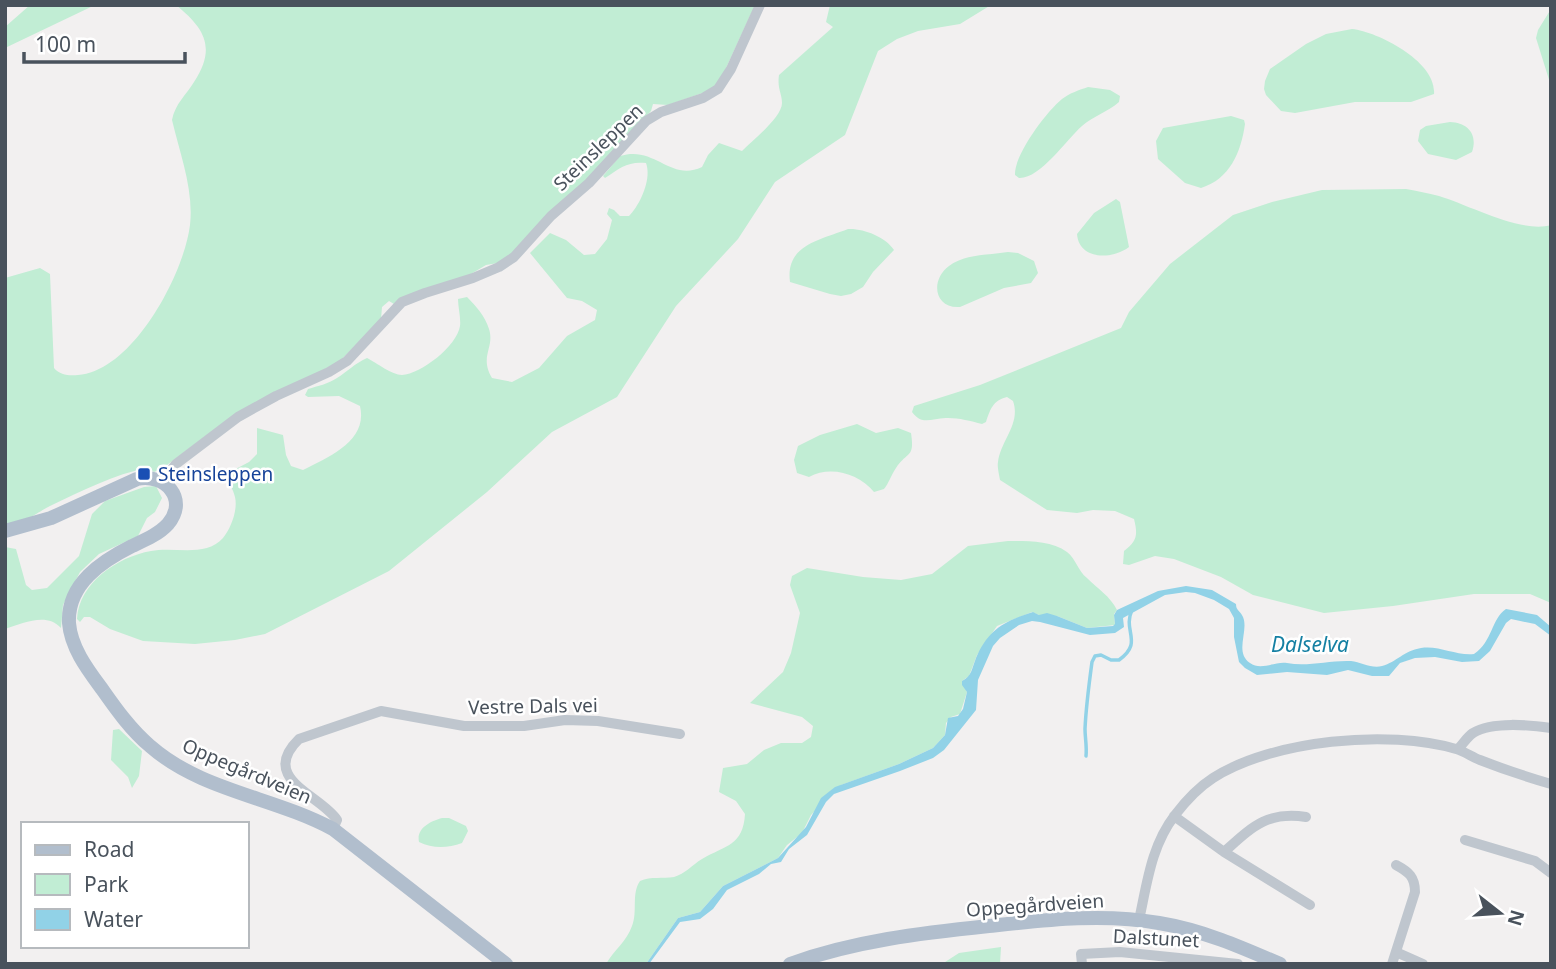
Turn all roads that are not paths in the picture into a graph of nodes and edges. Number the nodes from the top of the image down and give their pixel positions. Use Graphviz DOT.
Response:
graph roads {
  1 [pos="760,5"];
  2 [pos="162,481"];
  3 [pos="5,531"];
  4 [pos="1551,728"];
  5 [pos="680,734"];
  6 [pos="1458,749"];
  7 [pos="1551,784"];
  8 [pos="1174,816"];
  9 [pos="1306,817"];
  10 [pos="333,830"];
  11 [pos="1465,840"];
  12 [pos="1224,852"];
  13 [pos="1396,865"];
  14 [pos="1551,873"];
  15 [pos="1310,905"];
  16 [pos="1139,920"];
  17 [pos="1396,952"];
  18 [pos="506,964"];
  19 [pos="790,964"];
  20 [pos="1082,964"];
  21 [pos="1238,964"];
  22 [pos="1280,964"];
  23 [pos="1392,964"];
  24 [pos="1423,964"];
  1 -- 2 [label="street, Steinsleppen"];
  2 -- 3 [label="main road"];
  2 -- 10 [label="main road, Oppegårdveien"];
  4 -- 6 [label="street"];
  5 -- 10 [label="street, Vestre Dals vei"];
  6 -- 7 [label="street"];
  6 -- 8 [label="street"];
  8 -- 12 [label="street"];
  8 -- 16 [label="street"];
  9 -- 12 [label="street"];
  10 -- 18 [label="main road, Oppegårdveien"];
  11 -- 14 [label="street"];
  12 -- 15 [label="street"];
  13 -- 17 [label="street"];
  16 -- 19 [label="main road, Oppegårdveien"];
  16 -- 22 [label="main road, Oppegårdveien"];
  17 -- 23 [label="street"];
  17 -- 24 [label="street"];
  20 -- 21 [label="street, Dalstunet"];
}
